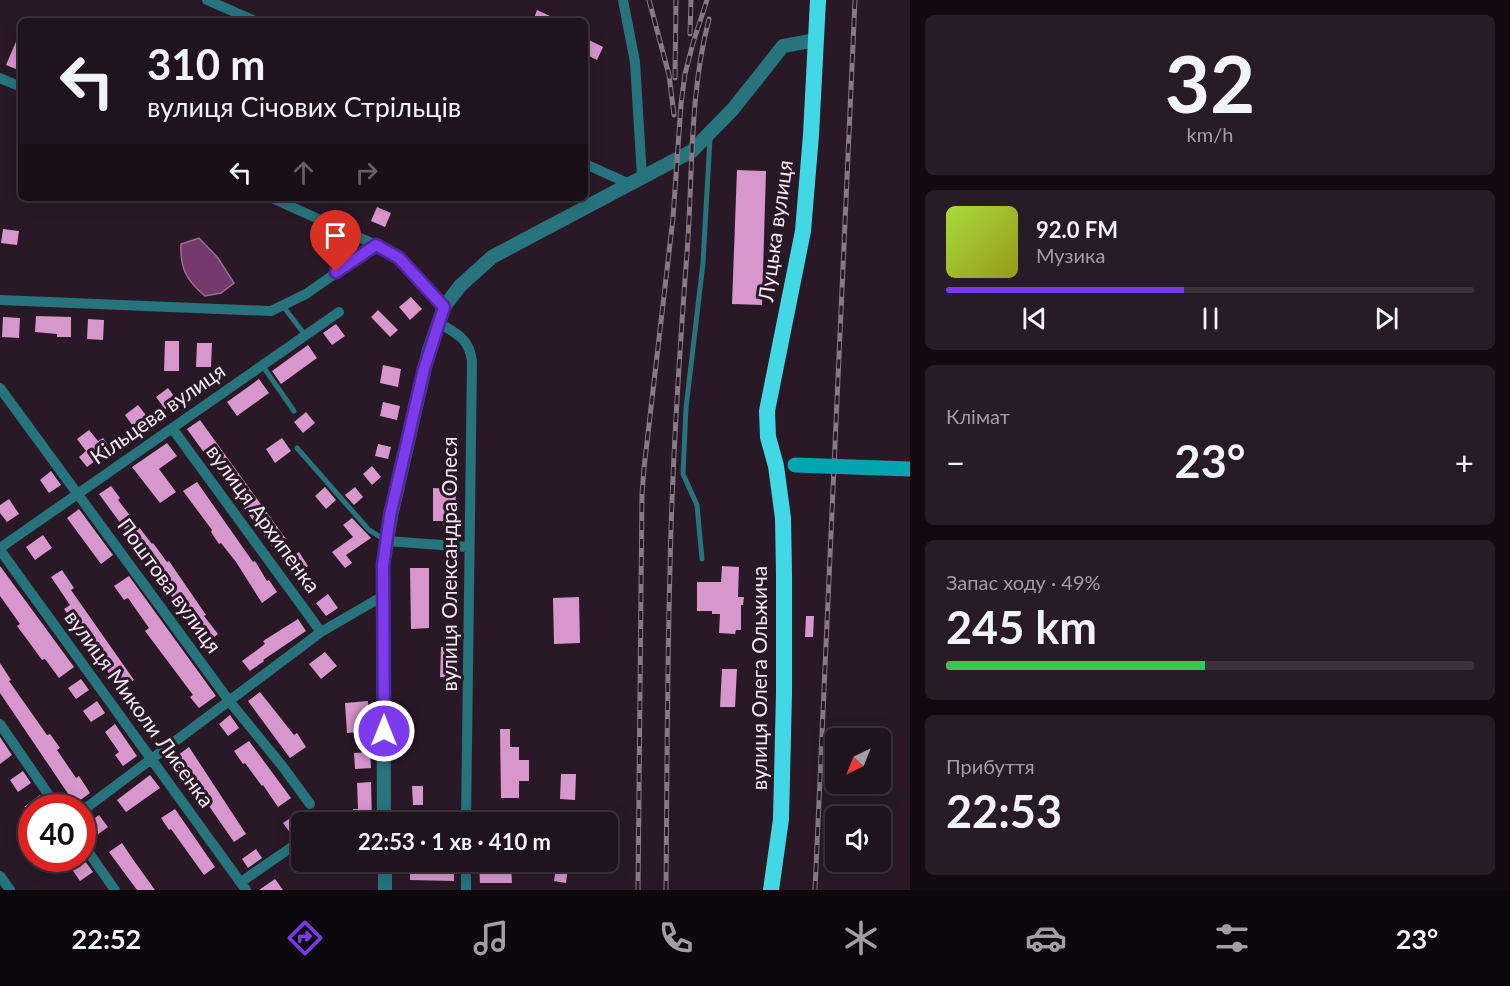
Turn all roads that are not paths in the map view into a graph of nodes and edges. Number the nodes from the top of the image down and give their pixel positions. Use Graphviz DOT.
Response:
graph roads {
  1 [pos="207,0"];
  2 [pos="623,0"];
  3 [pos="818,0"];
  4 [pos="248,18"];
  5 [pos="816,40"];
  6 [pos="0,78"];
  7 [pos="18,86"];
  8 [pos="711,133"];
  9 [pos="588,165"];
  10 [pos="636,180"];
  11 [pos="279,201"];
  12 [pos="376,245"];
  13 [pos="0,300"];
  14 [pos="283,306"];
  15 [pos="444,307"];
  16 [pos="339,312"];
  17 [pos="439,323"];
  18 [pos="305,335"];
  19 [pos="262,365"];
  20 [pos="0,388"];
  21 [pos="294,411"];
  22 [pos="172,428"];
  23 [pos="297,448"];
  24 [pos="795,465"];
  25 [pos="776,466"];
  26 [pos="910,469"];
  27 [pos="77,494"];
  28 [pos="387,541"];
  29 [pos="468,548"];
  30 [pos="0,549"];
  31 [pos="702,559"];
  32 [pos="383,596"];
  33 [pos="321,632"];
  34 [pos="230,702"];
  35 [pos="0,724"];
  36 [pos="151,760"];
  37 [pos="48,794"];
  38 [pos="96,801"];
  39 [pos="310,804"];
  40 [pos="384,812"];
  41 [pos="466,812"];
  42 [pos="291,849"];
  43 [pos="96,863"];
  44 [pos="385,872"];
  45 [pos="466,872"];
  46 [pos="0,876"];
  47 [pos="243,886"];
  48 [pos="10,890"];
  49 [pos="115,890"];
  50 [pos="385,890"];
  51 [pos="466,890"];
  52 [pos="771,890"];
  1 -- 4 [label="street"];
  2 -- 10 [label="street"];
  3 -- 5 [label="highway, Луцька вулиця"];
  5 -- 8 [label="street"];
  5 -- 25 [label="highway, Луцька вулиця"];
  6 -- 7 [label="street"];
  8 -- 10 [label="street"];
  8 -- 31 [label="lane"];
  9 -- 10 [label="street"];
  10 -- 15 [label="street"];
  11 -- 12 [label="street"];
  12 -- 14 [label="street"];
  12 -- 15 [label="street"];
  13 -- 14 [label="street"];
  14 -- 18 [label="lane"];
  15 -- 17 [label="street"];
  16 -- 18 [label="street, Кільцева вулиця"];
  17 -- 28 [label="street"];
  17 -- 29 [label="street, вулиця Олександра Олеся"];
  18 -- 19 [label="street, Кільцева вулиця"];
  19 -- 21 [label="lane"];
  19 -- 22 [label="street, Кільцева вулиця"];
  20 -- 27 [label="street, Поштова вулиця"];
  22 -- 27 [label="street, Кільцева вулиця"];
  22 -- 33 [label="street, вулиця Архипенка"];
  23 -- 28 [label="lane"];
  24 -- 26 [label="main road, bridge"];
  25 -- 52 [label="highway, вулиця Олега Ольжича"];
  27 -- 30 [label="street, Кільцева вулиця"];
  27 -- 34 [label="street, Поштова вулиця"];
  28 -- 29 [label="street"];
  28 -- 32 [label="street"];
  29 -- 41 [label="street, вулиця Олександра Олеся"];
  30 -- 36 [label="street, вулиця Миколи Лисенка"];
  32 -- 33 [label="street"];
  32 -- 40 [label="street"];
  33 -- 34 [label="street"];
  34 -- 36 [label="street"];
  34 -- 39 [label="street, Поштова вулиця"];
  35 -- 37 [label="street"];
  36 -- 38 [label="street"];
  36 -- 47 [label="street, вулиця Миколи Лисенка"];
  42 -- 47 [label="street"];
  43 -- 49 [label="street"];
  44 -- 50 [label="street"];
  45 -- 51 [label="street"];
  46 -- 48 [label="street"];
}
